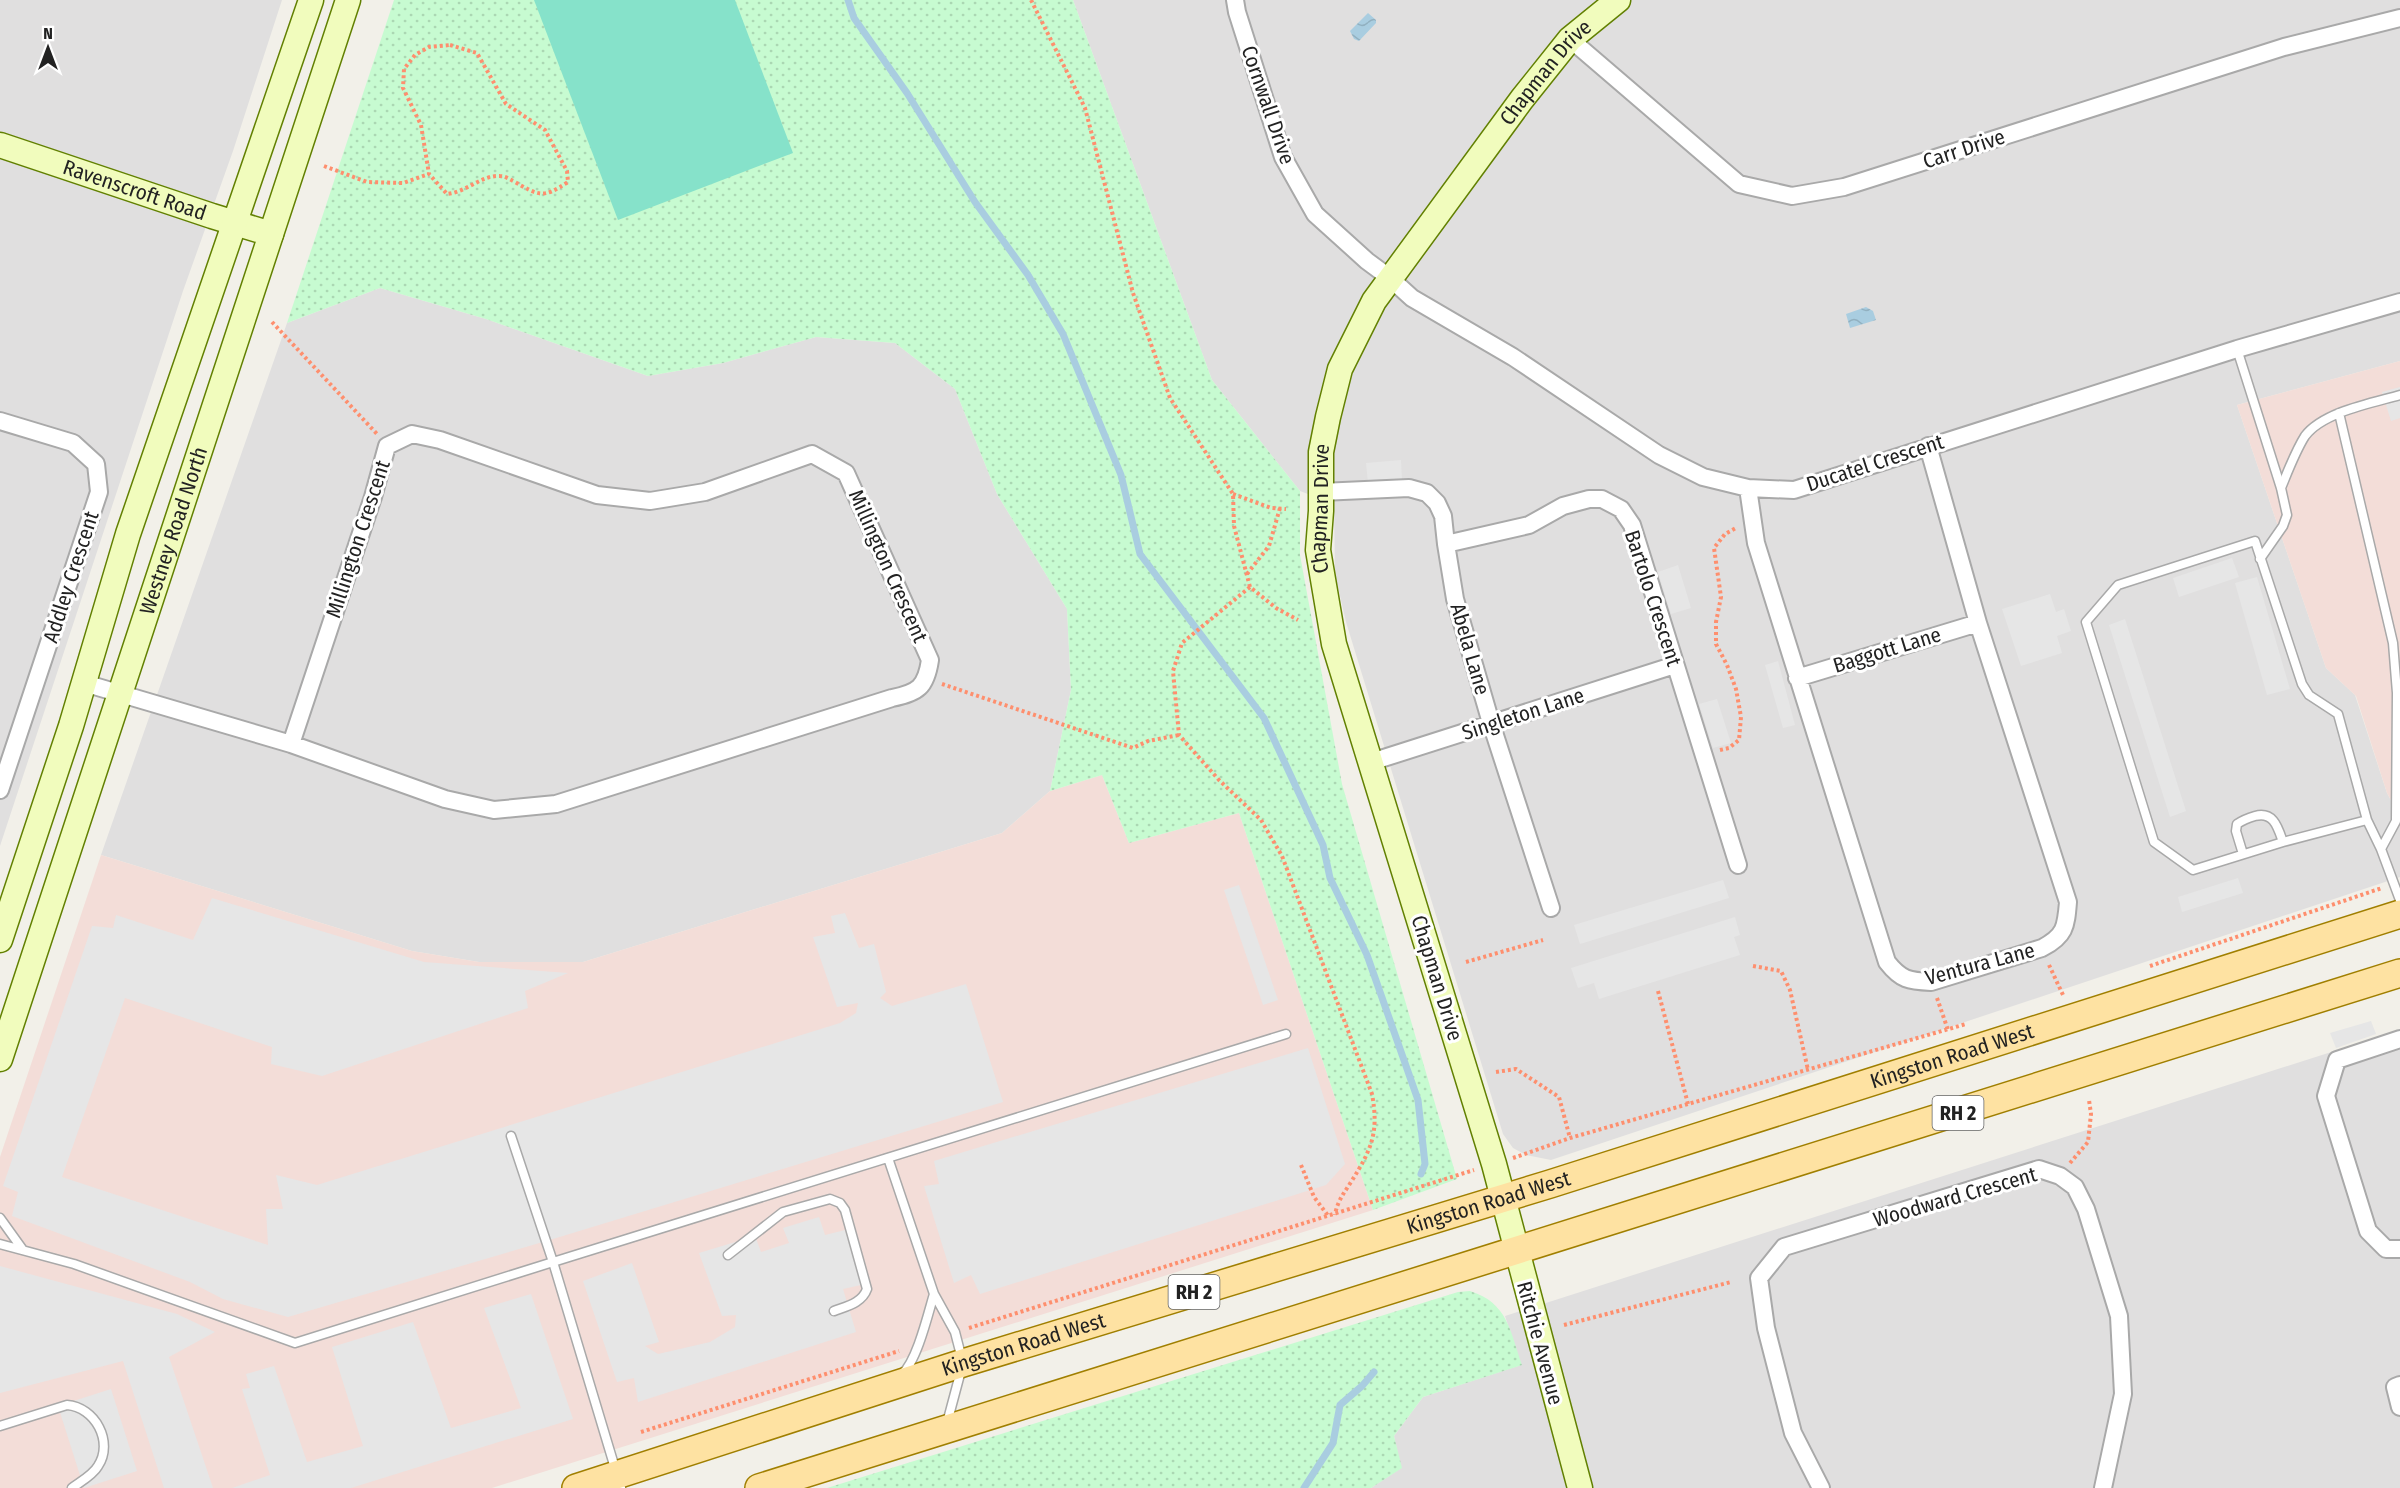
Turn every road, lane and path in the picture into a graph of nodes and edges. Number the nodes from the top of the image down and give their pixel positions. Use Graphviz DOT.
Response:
graph roads {
  1 [pos="311,0"];
  2 [pos="348,0"];
  3 [pos="1030,0"];
  4 [pos="1235,0"];
  5 [pos="1618,0"];
  6 [pos="2400,18"];
  7 [pos="1570,39"];
  8 [pos="0,145"];
  9 [pos="324,166"];
  10 [pos="429,174"];
  11 [pos="235,224"];
  12 [pos="271,234"];
  13 [pos="1390,278"];
  14 [pos="2400,302"];
  15 [pos="272,322"];
  16 [pos="2237,349"];
  17 [pos="2400,395"];
  18 [pos="2339,413"];
  19 [pos="0,421"];
  20 [pos="387,446"];
  21 [pos="1928,446"];
  22 [pos="1748,488"];
  23 [pos="2281,488"];
  24 [pos="1321,492"];
  25 [pos="1233,494"];
  26 [pos="1280,508"];
  27 [pos="1286,509"];
  28 [pos="1737,528"];
  29 [pos="1446,544"];
  30 [pos="2260,559"];
  31 [pos="1246,574"];
  32 [pos="1250,587"];
  33 [pos="1298,620"];
  34 [pos="1978,623"];
  35 [pos="1675,665"];
  36 [pos="1797,678"];
  37 [pos="927,680"];
  38 [pos="84,683"];
  39 [pos="119,694"];
  40 [pos="1491,723"];
  41 [pos="1179,735"];
  42 [pos="291,744"];
  43 [pos="1703,754"];
  44 [pos="1371,762"];
  45 [pos="0,790"];
  46 [pos="2367,820"];
  47 [pos="2283,842"];
  48 [pos="2381,849"];
  49 [pos="2243,854"];
  50 [pos="27,859"];
  51 [pos="1738,865"];
  52 [pos="62,869"];
  53 [pos="2394,884"];
  54 [pos="2400,900"];
  55 [pos="1551,908"];
  56 [pos="2400,914"];
  57 [pos="0,940"];
  58 [pos="1543,940"];
  59 [pos="2042,948"];
  60 [pos="1466,962"];
  61 [pos="1753,966"];
  62 [pos="2140,969"];
  63 [pos="2400,973"];
  64 [pos="1658,991"];
  65 [pos="2074,991"];
  66 [pos="2063,995"];
  67 [pos="2052,998"];
  68 [pos="1969,1024"];
  69 [pos="1286,1034"];
  70 [pos="2400,1039"];
  71 [pos="0,1059"];
  72 [pos="1808,1070"];
  73 [pos="1496,1072"];
  74 [pos="2089,1100"];
  75 [pos="1688,1104"];
  76 [pos="512,1136"];
  77 [pos="1570,1138"];
  78 [pos="1523,1155"];
  79 [pos="888,1158"];
  80 [pos="1302,1165"];
  81 [pos="1470,1172"];
  82 [pos="2060,1176"];
  83 [pos="1503,1198"];
  84 [pos="1335,1215"];
  85 [pos="1329,1217"];
  86 [pos="0,1218"];
  87 [pos="0,1244"];
  88 [pos="2400,1249"];
  89 [pos="23,1251"];
  90 [pos="1516,1251"];
  91 [pos="728,1255"];
  92 [pos="553,1262"];
  93 [pos="1731,1282"];
  94 [pos="934,1294"];
  95 [pos="834,1311"];
  96 [pos="1564,1325"];
  97 [pos="955,1332"];
  98 [pos="917,1346"];
  99 [pos="963,1363"];
  100 [pos="2400,1385"];
  101 [pos="885,1388"];
  102 [pos="2400,1407"];
  103 [pos="0,1426"];
  104 [pos="945,1429"];
  105 [pos="640,1432"];
  106 [pos="619,1481"];
  107 [pos="72,1488"];
  108 [pos="576,1488"];
  109 [pos="759,1488"];
  110 [pos="1580,1488"];
  111 [pos="1821,1488"];
  112 [pos="2103,1488"];
  1 -- 11 [label="main road, Westney Road North"];
  2 -- 12 [label="main road, Westney Road North"];
  3 -- 25 [label="path"];
  4 -- 13 [label="street, Cornwall Drive"];
  5 -- 7 [label="main road, Chapman Drive"];
  6 -- 7 [label="street, Carr Drive"];
  7 -- 13 [label="main road, Chapman Drive"];
  8 -- 11 [label="main road, Ravenscroft Road"];
  9 -- 10 [label="path"];
  10 -- 10 [label="path"];
  11 -- 12 [label="main road, Ravenscroft Road"];
  11 -- 38 [label="main road, Westney Road North"];
  12 -- 39 [label="main road, Westney Road North"];
  13 -- 22 [label="street, Ducatel Crescent"];
  13 -- 24 [label="main road, Chapman Drive"];
  14 -- 16 [label="street, Ducatel Crescent"];
  15 -- 20 [label="path"];
  16 -- 21 [label="street, Ducatel Crescent"];
  16 -- 23 [label="lane"];
  17 -- 18 [label="lane"];
  18 -- 23 [label="lane"];
  18 -- 48 [label="lane"];
  19 -- 45 [label="street, Addley Crescent"];
  20 -- 37 [label="street, Millington Crescent"];
  20 -- 42 [label="street, Millington Crescent"];
  21 -- 22 [label="street, Ducatel Crescent"];
  21 -- 34 [label="street, Ventura Lane"];
  22 -- 36 [label="street, Ventura Lane"];
  23 -- 30 [label="lane"];
  24 -- 29 [label="street, Abela Lane"];
  24 -- 44 [label="main road, Chapman Drive"];
  25 -- 26 [label="path"];
  25 -- 31 [label="path"];
  26 -- 27 [label="path"];
  26 -- 31 [label="path"];
  28 -- 43 [label="path"];
  29 -- 35 [label="street, Bartolo Crescent"];
  29 -- 40 [label="street, Abela Lane"];
  30 -- 46 [label="lane"];
  30 -- 49 [label="lane"];
  31 -- 32 [label="path"];
  32 -- 33 [label="path"];
  32 -- 41 [label="path"];
  34 -- 36 [label="street, Baggott Lane"];
  34 -- 59 [label="street, Ventura Lane"];
  35 -- 40 [label="street, Singleton Lane"];
  35 -- 43 [label="street, Bartolo Crescent"];
  36 -- 59 [label="street, Ventura Lane"];
  37 -- 41 [label="path"];
  37 -- 42 [label="street"];
  38 -- 39 [label="street"];
  38 -- 50 [label="main road, Westney Road North"];
  39 -- 42 [label="street"];
  39 -- 52 [label="main road, Westney Road North"];
  40 -- 44 [label="street, Singleton Lane"];
  40 -- 55 [label="street, Abela Lane"];
  41 -- 84 [label="path"];
  43 -- 51 [label="street, Bartolo Crescent"];
  44 -- 83 [label="main road, Chapman Drive"];
  46 -- 47 [label="lane"];
  46 -- 48 [label="lane"];
  47 -- 49 [label="lane"];
  47 -- 49 [label="lane"];
  48 -- 53 [label="lane"];
  50 -- 52 [label="main road"];
  50 -- 57 [label="main road, Westney Road North"];
  52 -- 71 [label="main road, Westney Road North"];
  53 -- 54 [label="lane"];
  53 -- 62 [label="path"];
  56 -- 83 [label="main road, Kingston Road West / RH 2"];
  58 -- 60 [label="path"];
  59 -- 66 [label="path"];
  61 -- 72 [label="path"];
  63 -- 90 [label="main road, RH 2"];
  64 -- 75 [label="path"];
  65 -- 66 [label="path"];
  66 -- 67 [label="path"];
  68 -- 72 [label="path"];
  69 -- 79 [label="lane"];
  70 -- 88 [label="street"];
  72 -- 75 [label="path"];
  73 -- 77 [label="path"];
  74 -- 82 [label="path"];
  75 -- 77 [label="path"];
  76 -- 92 [label="lane"];
  77 -- 78 [label="path"];
  79 -- 92 [label="lane"];
  79 -- 94 [label="lane"];
  80 -- 85 [label="path"];
  81 -- 84 [label="path"];
  82 -- 111 [label="street, Woodward Crescent"];
  82 -- 112 [label="street, Woodward Crescent"];
  83 -- 90 [label="main road, Ritchie Avenue"];
  83 -- 99 [label="main road, Kingston Road West / RH 2"];
  84 -- 85 [label="path"];
  85 -- 97 [label="path"];
  86 -- 89 [label="lane"];
  87 -- 89 [label="lane"];
  89 -- 92 [label="lane"];
  90 -- 104 [label="main road, RH 2"];
  90 -- 110 [label="main road, Ritchie Avenue"];
  91 -- 95 [label="lane"];
  92 -- 106 [label="lane"];
  93 -- 96 [label="path"];
  94 -- 97 [label="lane"];
  94 -- 98 [label="lane"];
  97 -- 99 [label="lane"];
  98 -- 101 [label="lane"];
  98 -- 105 [label="path"];
  99 -- 101 [label="main road, Kingston Road West / RH 2"];
  99 -- 104 [label="lane"];
  100 -- 102 [label="street"];
  101 -- 106 [label="main road, Kingston Road West / RH 2"];
  103 -- 107 [label="lane"];
  104 -- 109 [label="main road, RH 2"];
  106 -- 108 [label="main road, Kingston Road West / RH 2"];
}
